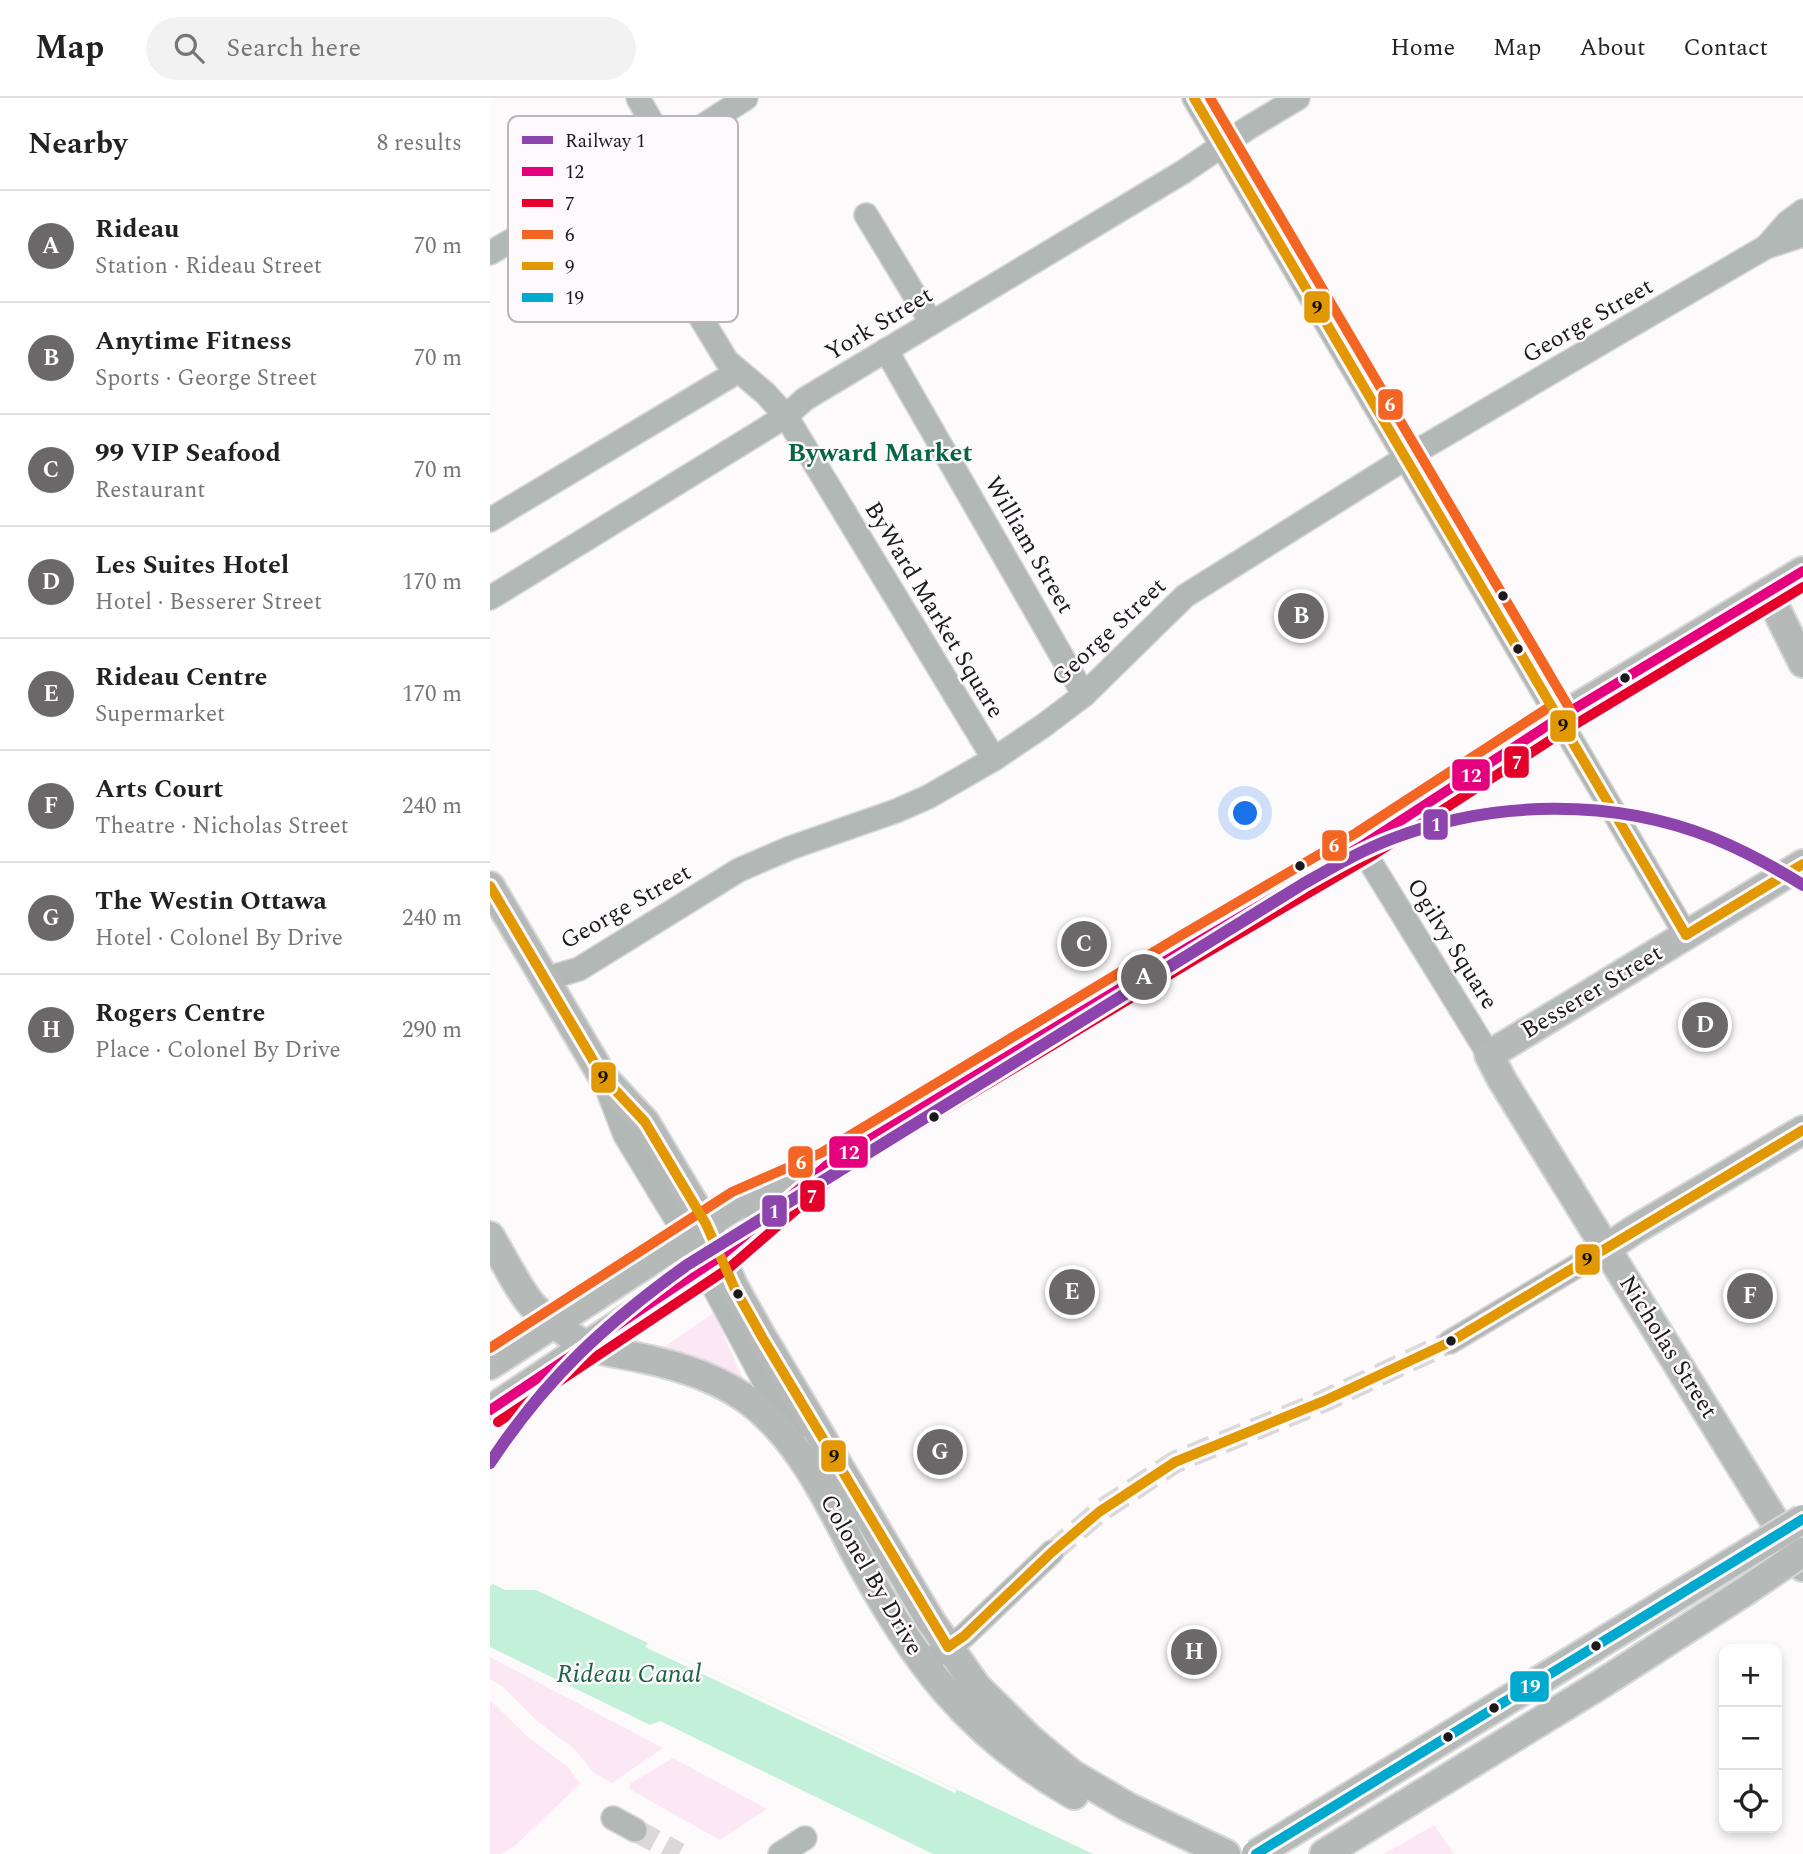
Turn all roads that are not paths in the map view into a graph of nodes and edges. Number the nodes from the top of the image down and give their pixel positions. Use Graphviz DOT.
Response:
graph roads {
  1 [pos="638,98"];
  2 [pos="747,98"];
  3 [pos="1194,98"];
  4 [pos="1298,98"];
  5 [pos="648,116"];
  6 [pos="719,116"];
  7 [pos="1222,146"];
  8 [pos="1803,211"];
  9 [pos="866,215"];
  10 [pos="1803,234"];
  11 [pos="508,242"];
  12 [pos="1766,247"];
  13 [pos="490,253"];
  14 [pos="704,322"];
  15 [pos="931,322"];
  16 [pos="886,349"];
  17 [pos="737,372"];
  18 [pos="786,416"];
  19 [pos="1406,457"];
  20 [pos="490,520"];
  21 [pos="1803,572"];
  22 [pos="1768,593"];
  23 [pos="490,598"];
  24 [pos="1803,663"];
  25 [pos="1084,695"];
  26 [pos="1559,718"];
  27 [pos="994,759"];
  28 [pos="1369,860"];
  29 [pos="1803,864"];
  30 [pos="490,886"];
  31 [pos="1686,935"];
  32 [pos="545,979"];
  33 [pos="1489,1055"];
  34 [pos="1803,1130"];
  35 [pos="827,1165"];
  36 [pos="696,1231"];
  37 [pos="490,1236"];
  38 [pos="1607,1248"];
  39 [pos="712,1262"];
  40 [pos="556,1323"];
  41 [pos="1450,1342"];
  42 [pos="587,1346"];
  43 [pos="490,1365"];
  44 [pos="490,1410"];
  45 [pos="811,1469"];
  46 [pos="1803,1519"];
  47 [pos="1052,1552"];
  48 [pos="1803,1552"];
  49 [pos="1803,1567"];
  50 [pos="948,1647"];
  51 [pos="923,1665"];
  52 [pos="613,1818"];
  53 [pos="635,1830"];
  54 [pos="805,1838"];
  55 [pos="780,1854"];
  56 [pos="1189,1854"];
  57 [pos="1226,1854"];
  58 [pos="1256,1854"];
  59 [pos="1324,1854"];
  1 -- 5 [label="street"];
  2 -- 6 [label="street"];
  3 -- 7 [label="street"];
  4 -- 7 [label="street, York Street"];
  7 -- 15 [label="street, York Street"];
  7 -- 19 [label="street"];
  8 -- 12 [label="street, George Street"];
  9 -- 15 [label="street"];
  10 -- 12 [label="street, George Street"];
  11 -- 13 [label="street"];
  12 -- 19 [label="street, George Street"];
  14 -- 17 [label="street, ByWard Market Square"];
  15 -- 16 [label="street, York Street"];
  16 -- 18 [label="street, York Street"];
  16 -- 25 [label="street, William Street"];
  17 -- 18 [label="street, ByWard Market Square"];
  17 -- 20 [label="street"];
  18 -- 23 [label="street, York Street"];
  18 -- 27 [label="street, ByWard Market Square"];
  19 -- 25 [label="street, George Street"];
  19 -- 26 [label="street"];
  21 -- 22 [label="main road"];
  22 -- 24 [label="main road"];
  22 -- 26 [label="main road"];
  25 -- 27 [label="street, George Street"];
  26 -- 31 [label="street"];
  26 -- 35 [label="main road"];
  27 -- 32 [label="street, George Street"];
  28 -- 33 [label="street, Ogilvy Square"];
  29 -- 31 [label="main road, Besserer Street"];
  30 -- 32 [label="main road"];
  31 -- 33 [label="main road, Besserer Street"];
  32 -- 36 [label="main road"];
  33 -- 38 [label="main road, Nicholas Street"];
  34 -- 38 [label="main road"];
  35 -- 36 [label="main road"];
  35 -- 39 [label="main road"];
  36 -- 39 [label="main road"];
  36 -- 40 [label="main road"];
  37 -- 40 [label="main road"];
  38 -- 41 [label="street"];
  38 -- 49 [label="main road, Nicholas Street"];
  39 -- 42 [label="main road"];
  39 -- 45 [label="street, Colonel By Drive"];
  39 -- 50 [label="main road, Colonel By Drive"];
  40 -- 42 [label="main road"];
  40 -- 43 [label="main road"];
  42 -- 44 [label="main road"];
  42 -- 45 [label="main road"];
  45 -- 51 [label="main road, Colonel By Drive"];
  46 -- 58 [label="main road, bridge"];
  47 -- 50 [label="street"];
  48 -- 59 [label="main road, bridge"];
  50 -- 51 [label="street"];
  50 -- 57 [label="main road, Colonel By Drive"];
  51 -- 56 [label="main road, Colonel By Drive"];
  52 -- 53 [label="street"];
  54 -- 55 [label="street"];
}
